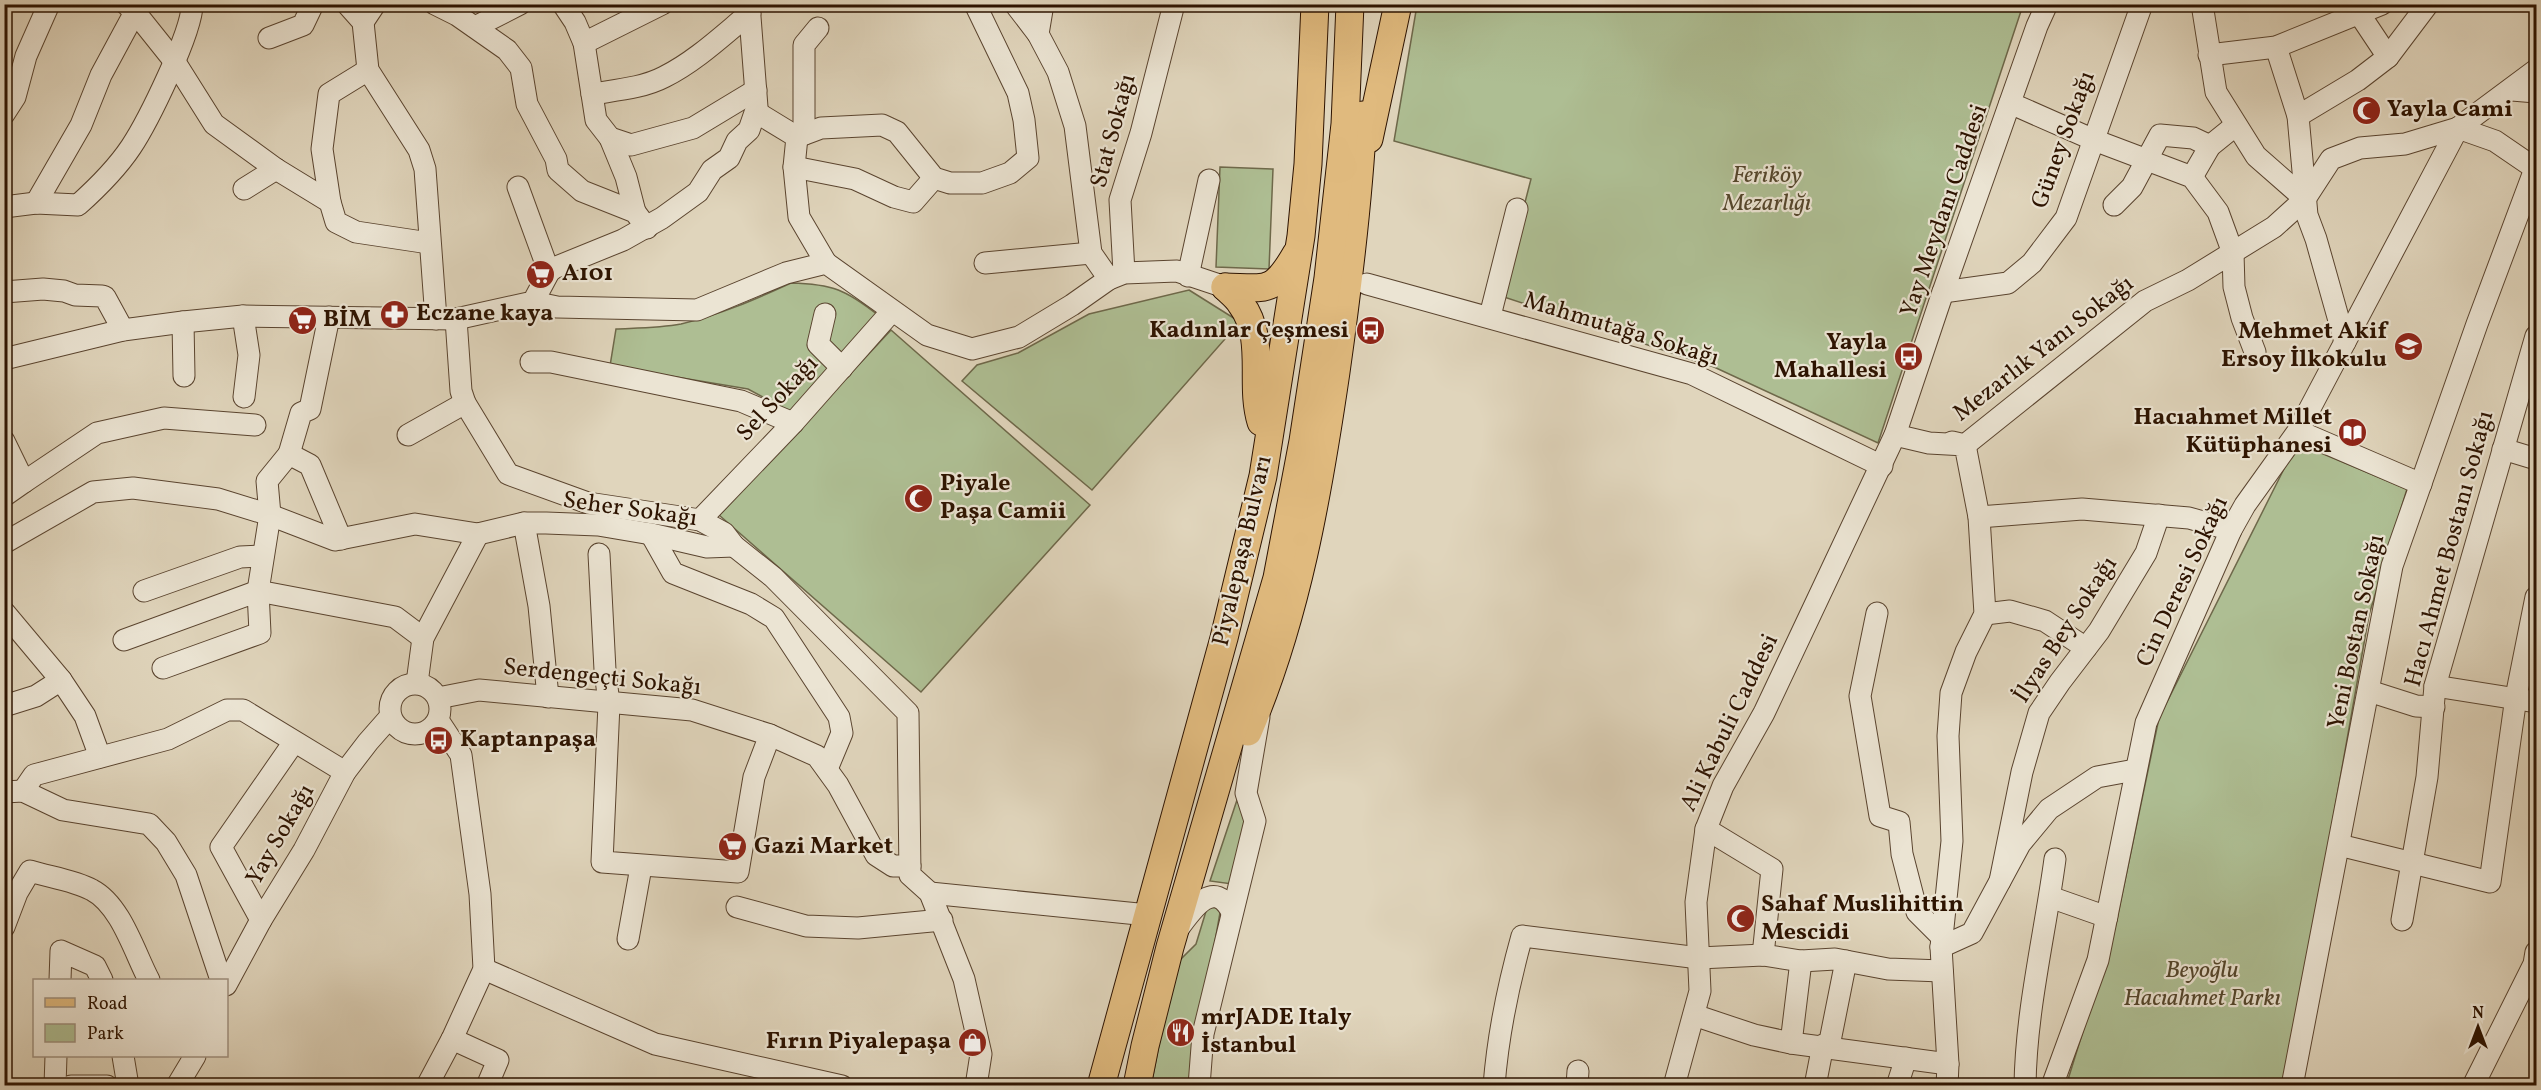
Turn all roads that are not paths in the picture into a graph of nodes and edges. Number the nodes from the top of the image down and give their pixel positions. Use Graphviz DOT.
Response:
graph roads {
  1 [pos="50,4"];
  2 [pos="192,4"];
  3 [pos="313,4"];
  4 [pos="347,4"];
  5 [pos="435,4"];
  6 [pos="520,4"];
  7 [pos="563,4"];
  8 [pos="662,4"];
  9 [pos="975,4"];
  10 [pos="1015,4"];
  11 [pos="1042,4"];
  12 [pos="1174,4"];
  13 [pos="1315,4"];
  14 [pos="1350,4"];
  15 [pos="1364,4"];
  16 [pos="1398,4"];
  17 [pos="2047,4"];
  18 [pos="2142,4"];
  19 [pos="2202,4"];
  20 [pos="2382,4"];
  21 [pos="2428,4"];
  22 [pos="130,8"];
  23 [pos="750,9"];
  24 [pos="369,13"];
  25 [pos="2360,15"];
  26 [pos="475,27"];
  27 [pos="818,28"];
  28 [pos="1038,34"];
  29 [pos="269,38"];
  30 [pos="584,43"];
  31 [pos="2276,47"];
  32 [pos="2209,55"];
  33 [pos="2388,57"];
  34 [pos="175,62"];
  35 [pos="368,70"];
  36 [pos="2536,70"];
  37 [pos="756,90"];
  38 [pos="2512,90"];
  39 [pos="2536,92"];
  40 [pos="592,94"];
  41 [pos="2010,103"];
  42 [pos="756,112"];
  43 [pos="4,114"];
  44 [pos="2298,116"];
  45 [pos="2236,125"];
  46 [pos="2458,128"];
  47 [pos="800,136"];
  48 [pos="610,138"];
  49 [pos="2094,140"];
  50 [pos="2210,147"];
  51 [pos="2148,160"];
  52 [pos="794,167"];
  53 [pos="276,169"];
  54 [pos="2536,169"];
  55 [pos="2192,177"];
  56 [pos="934,178"];
  57 [pos="1209,180"];
  58 [pos="1360,181"];
  59 [pos="518,187"];
  60 [pos="244,189"];
  61 [pos="2306,199"];
  62 [pos="330,202"];
  63 [pos="36,203"];
  64 [pos="2114,205"];
  65 [pos="4,207"];
  66 [pos="1517,209"];
  67 [pos="641,220"];
  68 [pos="429,243"];
  69 [pos="1300,247"];
  70 [pos="1091,253"];
  71 [pos="2233,254"];
  72 [pos="826,263"];
  73 [pos="985,263"];
  74 [pos="549,272"];
  75 [pos="1116,276"];
  76 [pos="1188,276"];
  77 [pos="1367,284"];
  78 [pos="1224,287"];
  79 [pos="4,292"];
  80 [pos="1943,292"];
  81 [pos="533,302"];
  82 [pos="892,311"];
  83 [pos="825,314"];
  84 [pos="243,316"];
  85 [pos="1490,316"];
  86 [pos="329,317"];
  87 [pos="446,319"];
  88 [pos="183,322"];
  89 [pos="123,330"];
  90 [pos="2536,336"];
  91 [pos="2345,342"];
  92 [pos="2255,351"];
  93 [pos="4,359"];
  94 [pos="531,362"];
  95 [pos="842,368"];
  96 [pos="184,376"];
  97 [pos="244,397"];
  98 [pos="465,403"];
  99 [pos="793,423"];
  100 [pos="255,425"];
  101 [pos="2298,431"];
  102 [pos="408,435"];
  103 [pos="1895,435"];
  104 [pos="4,441"];
  105 [pos="1268,441"];
  106 [pos="1965,445"];
  107 [pos="2504,449"];
  108 [pos="289,454"];
  109 [pos="2536,459"];
  110 [pos="1882,466"];
  111 [pos="24,482"];
  112 [pos="2421,484"];
  113 [pos="4,496"];
  114 [pos="270,515"];
  115 [pos="2159,515"];
  116 [pos="1979,517"];
  117 [pos="700,520"];
  118 [pos="524,524"];
  119 [pos="2231,530"];
  120 [pos="478,534"];
  121 [pos="651,534"];
  122 [pos="341,539"];
  123 [pos="4,543"];
  124 [pos="734,546"];
  125 [pos="599,554"];
  126 [pos="263,555"];
  127 [pos="144,591"];
  128 [pos="258,591"];
  129 [pos="2536,597"];
  130 [pos="4,612"];
  131 [pos="1877,613"];
  132 [pos="1985,614"];
  133 [pos="423,638"];
  134 [pos="124,640"];
  135 [pos="2086,648"];
  136 [pos="163,668"];
  137 [pos="61,680"];
  138 [pos="417,683"];
  139 [pos="2369,691"];
  140 [pos="548,697"];
  141 [pos="2435,697"];
  142 [pos="2516,697"];
  143 [pos="438,698"];
  144 [pos="1262,699"];
  145 [pos="2536,702"];
  146 [pos="609,704"];
  147 [pos="4,705"];
  148 [pos="390,717"];
  149 [pos="438,720"];
  150 [pos="770,735"];
  151 [pos="294,742"];
  152 [pos="100,757"];
  153 [pos="827,769"];
  154 [pos="2136,770"];
  155 [pos="345,772"];
  156 [pos="14,792"];
  157 [pos="1207,817"];
  158 [pos="1706,829"];
  159 [pos="2339,845"];
  160 [pos="2055,859"];
  161 [pos="2412,863"];
  162 [pos="910,866"];
  163 [pos="641,867"];
  164 [pos="2000,881"];
  165 [pos="930,893"];
  166 [pos="2050,897"];
  167 [pos="737,907"];
  168 [pos="1233,912"];
  169 [pos="1148,915"];
  170 [pos="2107,917"];
  171 [pos="261,920"];
  172 [pos="942,920"];
  173 [pos="2402,920"];
  174 [pos="4,927"];
  175 [pos="1173,935"];
  176 [pos="628,939"];
  177 [pos="1941,942"];
  178 [pos="1763,955"];
  179 [pos="1699,958"];
  180 [pos="1846,961"];
  181 [pos="2536,961"];
  182 [pos="1801,962"];
  183 [pos="484,969"];
  184 [pos="1942,971"];
  185 [pos="60,979"];
  186 [pos="101,979"];
  187 [pos="148,979"];
  188 [pos="220,979"];
  189 [pos="228,981"];
  190 [pos="1694,1015"];
  191 [pos="452,1039"];
  192 [pos="1791,1042"];
  193 [pos="1826,1046"];
  194 [pos="56,1057"];
  195 [pos="123,1057"];
  196 [pos="194,1057"];
  197 [pos="1906,1058"];
  198 [pos="1948,1064"];
  199 [pos="2478,1084"];
  200 [pos="55,1086"];
  201 [pos="71,1086"];
  202 [pos="108,1086"];
  203 [pos="128,1086"];
  204 [pos="177,1086"];
  205 [pos="427,1086"];
  206 [pos="487,1086"];
  207 [pos="842,1086"];
  208 [pos="976,1086"];
  209 [pos="1101,1086"];
  210 [pos="1137,1086"];
  211 [pos="1199,1086"];
  212 [pos="1494,1086"];
  213 [pos="1674,1086"];
  214 [pos="1815,1086"];
  215 [pos="1897,1086"];
  216 [pos="1947,1086"];
  217 [pos="2025,1086"];
  218 [pos="2052,1086"];
  219 [pos="2292,1086"];
  1 -- 43 [label="street"];
  2 -- 34 [label="street"];
  3 -- 29 [label="street"];
  4 -- 24 [label="street"];
  5 -- 26 [label="street"];
  6 -- 26 [label="street"];
  7 -- 30 [label="street"];
  8 -- 30 [label="street"];
  9 -- 56 [label="street"];
  10 -- 28 [label="street"];
  11 -- 28 [label="street"];
  12 -- 75 [label="street, Stat Sokağı"];
  13 -- 69 [label="main road, Piyalepaşa Bulvarı"];
  14 -- 157 [label="main road, Piyalepaşa Bulvarı"];
  15 -- 58 [label="main road"];
  16 -- 58 [label="main road"];
  17 -- 41 [label="street, Yay Meydanı Caddesi"];
  18 -- 49 [label="street, Güney Sokağı"];
  19 -- 32 [label="street"];
  20 -- 25 [label="street"];
  21 -- 33 [label="street"];
  22 -- 34 [label="street"];
  22 -- 63 [label="street"];
  23 -- 37 [label="street"];
  23 -- 40 [label="street"];
  24 -- 35 [label="street"];
  25 -- 31 [label="street"];
  25 -- 33 [label="street"];
  26 -- 67 [label="street"];
  27 -- 47 [label="street"];
  28 -- 70 [label="street"];
  30 -- 40 [label="street"];
  31 -- 32 [label="street"];
  31 -- 44 [label="street"];
  32 -- 45 [label="street"];
  33 -- 44 [label="street"];
  34 -- 53 [label="street"];
  34 -- 63 [label="street"];
  35 -- 62 [label="street"];
  35 -- 68 [label="street"];
  36 -- 38 [label="street, Cin Deresi Sokağı"];
  37 -- 42 [label="street"];
  37 -- 48 [label="street"];
  38 -- 39 [label="street"];
  38 -- 46 [label="street, Cin Deresi Sokağı"];
  40 -- 48 [label="street"];
  41 -- 49 [label="street"];
  41 -- 80 [label="street, Yay Meydanı Caddesi"];
  42 -- 47 [label="street"];
  42 -- 67 [label="street"];
  44 -- 61 [label="street"];
  45 -- 50 [label="street"];
  45 -- 61 [label="street"];
  46 -- 54 [label="street"];
  46 -- 61 [label="street, Mezarlık Yanı Sokağı"];
  46 -- 91 [label="street, Cin Deresi Sokağı"];
  47 -- 52 [label="street"];
  47 -- 56 [label="street"];
  48 -- 67 [label="street"];
  49 -- 51 [label="street"];
  49 -- 80 [label="street, Güney Sokağı"];
  50 -- 51 [label="street"];
  50 -- 55 [label="street"];
  51 -- 55 [label="street"];
  51 -- 64 [label="street"];
  52 -- 56 [label="street"];
  52 -- 72 [label="street"];
  53 -- 60 [label="street"];
  53 -- 62 [label="street"];
  54 -- 112 [label="street, Yeni Bostan Sokağı"];
  55 -- 71 [label="street"];
  57 -- 76 [label="street"];
  58 -- 144 [label="main road"];
  59 -- 74 [label="street"];
  61 -- 71 [label="street, Mezarlık Yanı Sokağı"];
  61 -- 91 [label="street"];
  62 -- 68 [label="street"];
  63 -- 65 [label="street"];
  66 -- 85 [label="street"];
  67 -- 74 [label="street"];
  68 -- 87 [label="street"];
  69 -- 78 [label="main road"];
  69 -- 105 [label="main road, Piyalepaşa Bulvarı"];
  70 -- 73 [label="street"];
  70 -- 75 [label="street"];
  71 -- 92 [label="street"];
  71 -- 106 [label="street, Mezarlık Yanı Sokağı"];
  72 -- 81 [label="street"];
  72 -- 82 [label="street"];
  74 -- 81 [label="street"];
  75 -- 76 [label="street"];
  75 -- 82 [label="street"];
  76 -- 78 [label="street"];
  77 -- 85 [label="street, Mahmutağa Sokağı"];
  78 -- 105 [label="main road"];
  79 -- 89 [label="street"];
  80 -- 103 [label="street, Yay Meydanı Caddesi"];
  81 -- 87 [label="street"];
  82 -- 95 [label="street, Sel Sokağı"];
  83 -- 95 [label="street"];
  84 -- 86 [label="street"];
  84 -- 88 [label="street"];
  84 -- 97 [label="street"];
  85 -- 110 [label="street, Mahmutağa Sokağı"];
  86 -- 87 [label="street"];
  86 -- 108 [label="street"];
  87 -- 98 [label="street"];
  88 -- 89 [label="street"];
  88 -- 96 [label="street"];
  89 -- 93 [label="street"];
  90 -- 107 [label="street, Hacı Ahmet Bostanı Sokağı"];
  91 -- 101 [label="street, Cin Deresi Sokağı"];
  94 -- 99 [label="street"];
  95 -- 99 [label="street, Sel Sokağı"];
  98 -- 102 [label="street"];
  98 -- 117 [label="street"];
  99 -- 117 [label="street, Sel Sokağı"];
  100 -- 111 [label="street"];
  101 -- 112 [label="street"];
  101 -- 119 [label="street, Cin Deresi Sokağı"];
  103 -- 106 [label="street, Mezarlık Yanı Sokağı"];
  103 -- 110 [label="street, Ali Kabuli Caddesi"];
  104 -- 111 [label="street"];
  105 -- 169 [label="main road, Piyalepaşa Bulvarı"];
  106 -- 116 [label="street"];
  107 -- 109 [label="street"];
  107 -- 141 [label="street, Hacı Ahmet Bostanı Sokağı"];
  108 -- 114 [label="street"];
  108 -- 122 [label="street"];
  110 -- 158 [label="street, Ali Kabuli Caddesi"];
  111 -- 113 [label="street"];
  112 -- 139 [label="street, Yeni Bostan Sokağı"];
  114 -- 122 [label="street, Seher Sokağı"];
  114 -- 123 [label="street, Seher Sokağı"];
  114 -- 126 [label="street"];
  115 -- 116 [label="street"];
  115 -- 119 [label="street"];
  115 -- 135 [label="street, İlyas Bey Sokağı"];
  116 -- 132 [label="street"];
  117 -- 124 [label="street"];
  118 -- 120 [label="street, Seher Sokağı"];
  118 -- 121 [label="street, Seher Sokağı"];
  118 -- 140 [label="street"];
  119 -- 154 [label="street, Cin Deresi Sokağı"];
  120 -- 122 [label="street, Seher Sokağı"];
  120 -- 133 [label="street"];
  121 -- 124 [label="street, Seher Sokağı"];
  121 -- 153 [label="street"];
  124 -- 162 [label="street"];
  125 -- 146 [label="street"];
  126 -- 127 [label="street"];
  126 -- 128 [label="street"];
  128 -- 133 [label="street"];
  128 -- 134 [label="street"];
  128 -- 136 [label="street"];
  129 -- 142 [label="street"];
  130 -- 137 [label="street"];
  131 -- 177 [label="street"];
  132 -- 135 [label="street"];
  132 -- 177 [label="street"];
  133 -- 138 [label="street"];
  135 -- 164 [label="street, İlyas Bey Sokağı"];
  137 -- 147 [label="street"];
  137 -- 152 [label="street"];
  138 -- 143 [label="street"];
  138 -- 148 [label="street"];
  139 -- 141 [label="street"];
  139 -- 159 [label="street, Yeni Bostan Sokağı"];
  140 -- 143 [label="street, Serdengeçti Sokağı"];
  140 -- 146 [label="street, Serdengeçti Sokağı"];
  141 -- 142 [label="street"];
  141 -- 161 [label="street, Hacı Ahmet Bostanı Sokağı"];
  142 -- 145 [label="street"];
  142 -- 161 [label="street"];
  143 -- 149 [label="street"];
  144 -- 157 [label="main road"];
  144 -- 168 [label="street"];
  146 -- 150 [label="street, Serdengeçti Sokağı"];
  146 -- 163 [label="street"];
  148 -- 149 [label="street"];
  148 -- 155 [label="street, Yay Sokağı"];
  149 -- 183 [label="street"];
  150 -- 153 [label="street, Serdengeçti Sokağı"];
  150 -- 163 [label="street"];
  151 -- 152 [label="street"];
  151 -- 155 [label="street"];
  151 -- 171 [label="street"];
  152 -- 156 [label="street"];
  153 -- 162 [label="street, Serdengeçti Sokağı"];
  154 -- 164 [label="street"];
  154 -- 170 [label="street, Cin Deresi Sokağı"];
  155 -- 171 [label="street, Yay Sokağı"];
  156 -- 188 [label="street"];
  157 -- 175 [label="main road, Piyalepaşa Bulvarı"];
  158 -- 178 [label="street"];
  158 -- 179 [label="street, Ali Kabuli Caddesi"];
  159 -- 161 [label="street"];
  159 -- 219 [label="street, Yeni Bostan Sokağı"];
  160 -- 166 [label="street"];
  161 -- 173 [label="street, Hacı Ahmet Bostanı Sokağı"];
  162 -- 165 [label="street"];
  163 -- 176 [label="street"];
  164 -- 177 [label="street"];
  165 -- 169 [label="street"];
  165 -- 172 [label="street"];
  166 -- 170 [label="street"];
  166 -- 217 [label="street"];
  167 -- 172 [label="street"];
  168 -- 175 [label="street"];
  168 -- 211 [label="street"];
  169 -- 209 [label="main road, Piyalepaşa Bulvarı"];
  170 -- 218 [label="street, Cin Deresi Sokağı"];
  171 -- 189 [label="street, Yay Sokağı"];
  172 -- 208 [label="street"];
  174 -- 187 [label="street"];
  175 -- 210 [label="main road, Piyalepaşa Bulvarı"];
  177 -- 184 [label="street"];
  178 -- 179 [label="street"];
  178 -- 182 [label="street"];
  179 -- 190 [label="street, Ali Kabuli Caddesi"];
  179 -- 212 [label="street"];
  180 -- 182 [label="street"];
  180 -- 184 [label="street"];
  180 -- 193 [label="street"];
  181 -- 199 [label="street"];
  182 -- 192 [label="street"];
  183 -- 191 [label="street"];
  183 -- 207 [label="street"];
  184 -- 198 [label="street"];
  185 -- 186 [label="street"];
  190 -- 192 [label="street"];
  190 -- 213 [label="street, Ali Kabuli Caddesi"];
  191 -- 205 [label="street"];
  191 -- 206 [label="street"];
  192 -- 193 [label="street"];
  193 -- 197 [label="street"];
  193 -- 214 [label="street"];
  194 -- 200 [label="street"];
  195 -- 203 [label="street"];
  196 -- 204 [label="street"];
  197 -- 198 [label="street"];
  197 -- 215 [label="street"];
  198 -- 216 [label="street"];
  201 -- 202 [label="street"];
}
